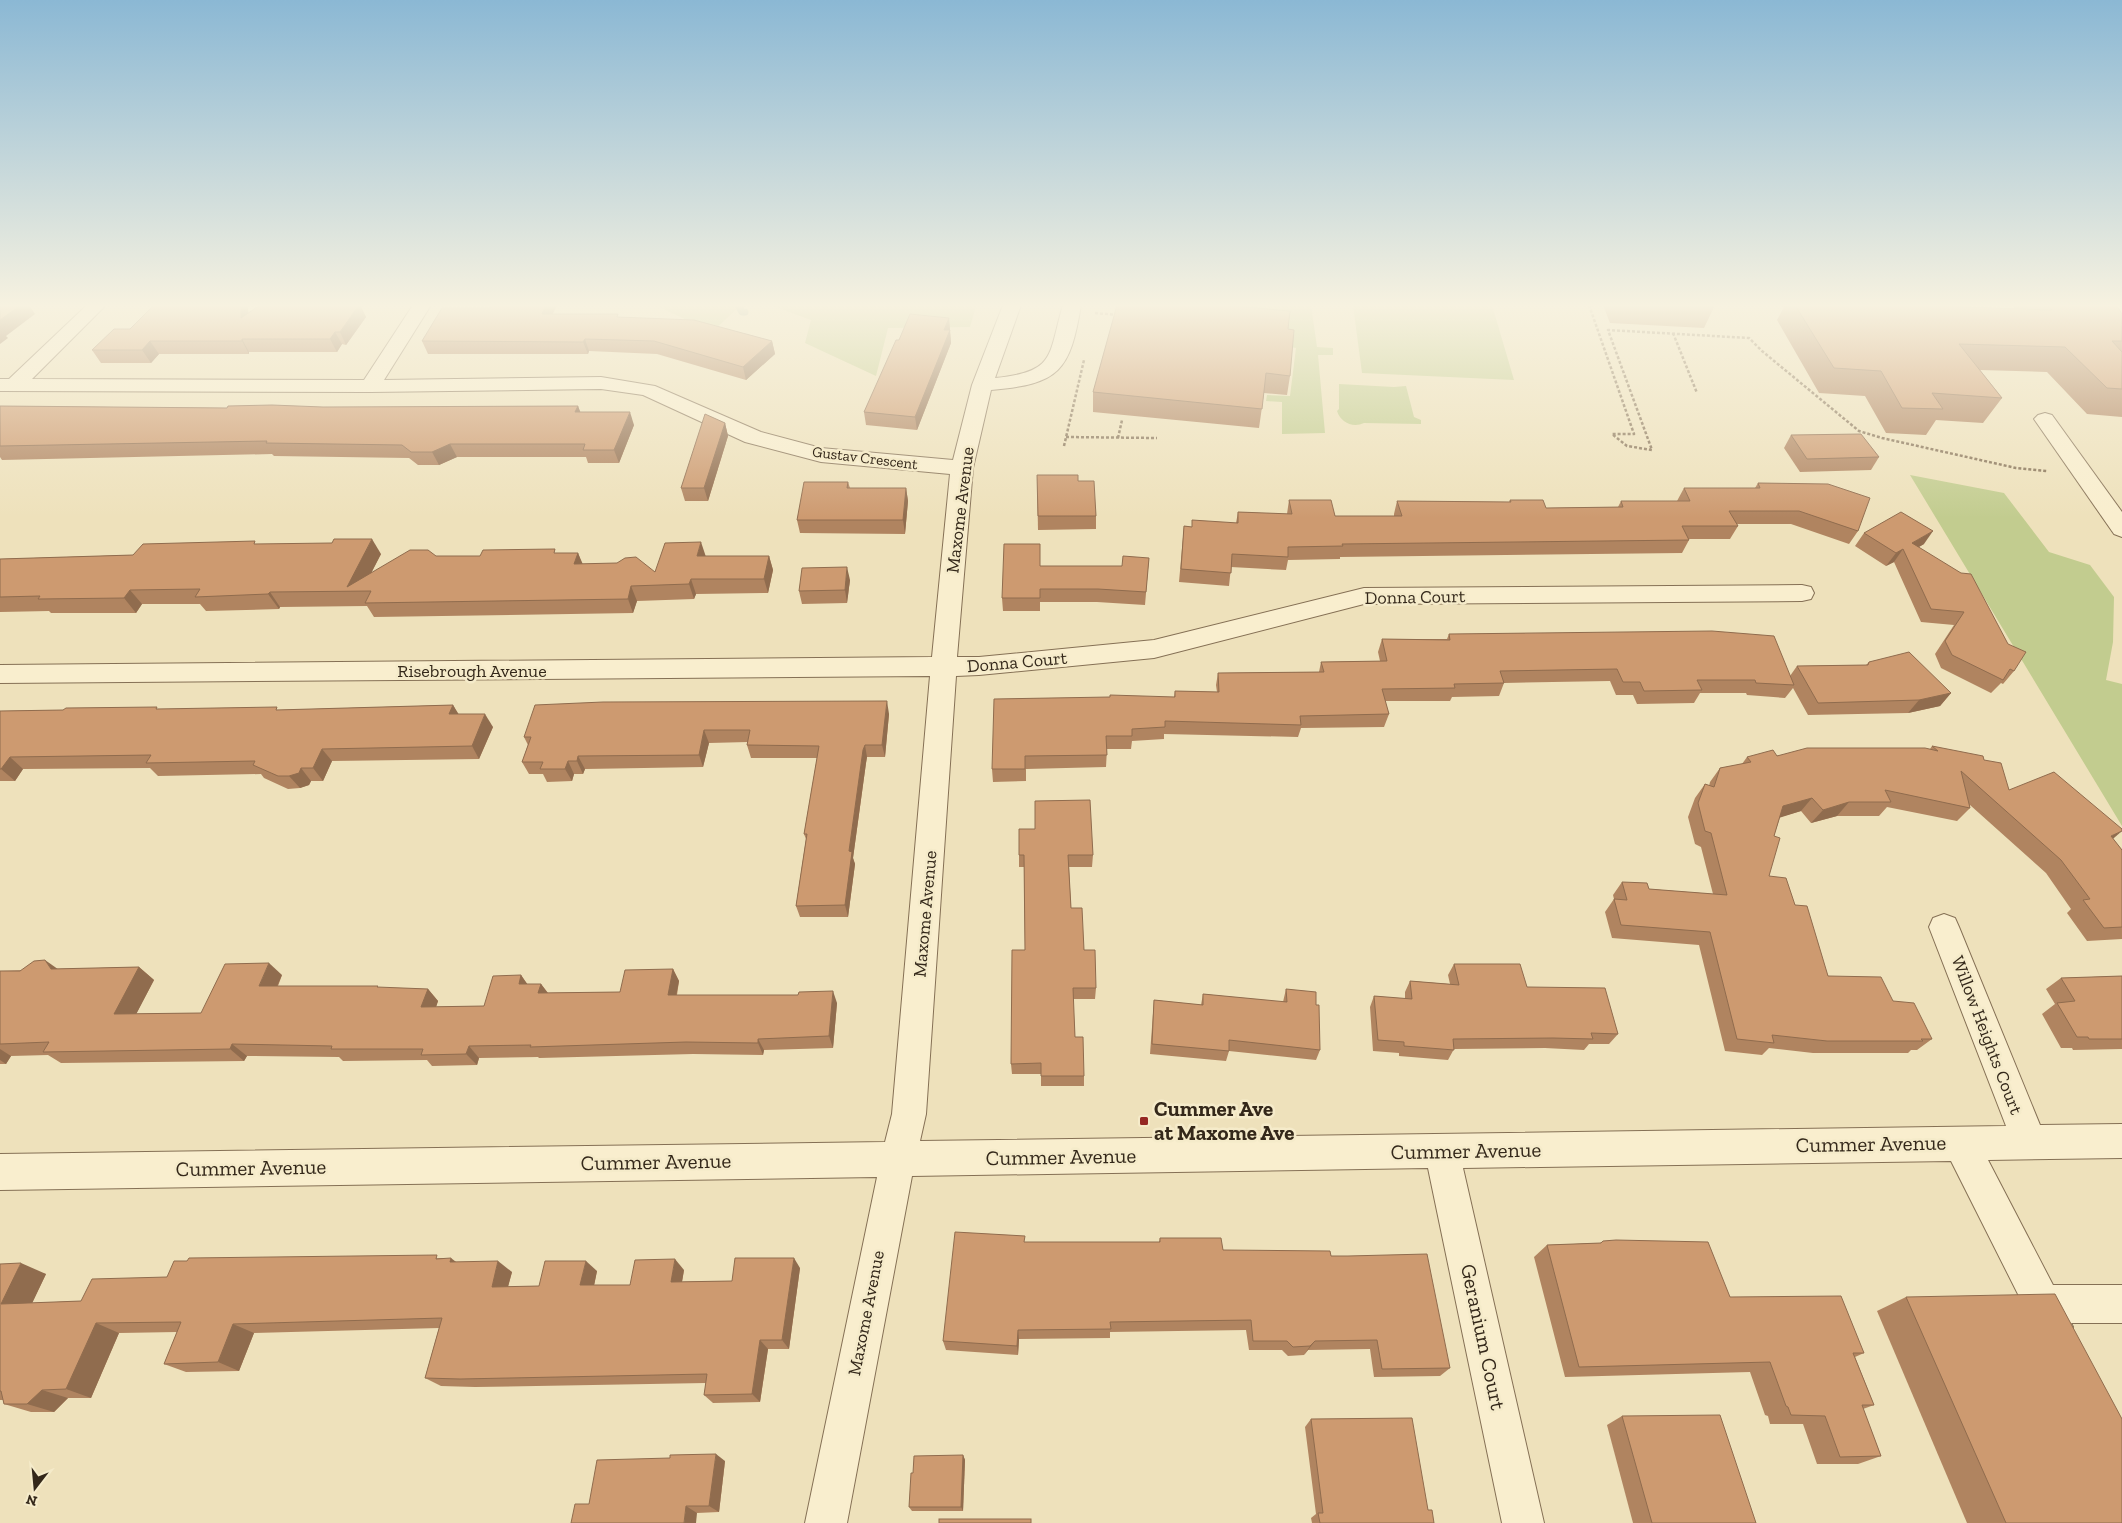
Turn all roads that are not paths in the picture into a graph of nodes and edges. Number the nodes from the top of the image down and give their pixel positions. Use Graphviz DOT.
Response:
graph roads {
  1 [pos="17,376"];
  2 [pos="376,376"];
  3 [pos="985,376"];
  4 [pos="1033,376"];
  5 [pos="982,385"];
  6 [pos="6,386"];
  7 [pos="370,386"];
  8 [pos="2045,419"];
  9 [pos="962,468"];
  10 [pos="2122,529"];
  11 [pos="1802,593"];
  12 [pos="945,667"];
  13 [pos="0,674"];
  14 [pos="1944,927"];
  15 [pos="2122,1141"];
  16 [pos="1961,1143"];
  17 [pos="2030,1143"];
  18 [pos="1442,1151"];
  19 [pos="898,1160"];
  20 [pos="0,1172"];
  21 [pos="2042,1304"];
  22 [pos="2122,1304"];
  23 [pos="2069,1356"];
  24 [pos="826,1523"];
  25 [pos="1523,1523"];
  1 -- 6 [label="street"];
  2 -- 7 [label="street"];
  3 -- 5 [label="street, Maxome Avenue"];
  4 -- 5 [label="street"];
  5 -- 9 [label="street, Maxome Avenue"];
  6 -- 7 [label="street, Gustav Crescent"];
  7 -- 9 [label="street, Gustav Crescent"];
  8 -- 10 [label="street"];
  9 -- 12 [label="street, Maxome Avenue"];
  11 -- 12 [label="street, Donna Court"];
  12 -- 13 [label="street, Risebrough Avenue"];
  12 -- 19 [label="street, Maxome Avenue"];
  14 -- 17 [label="street, Willow Heights Court"];
  15 -- 17 [label="street, Cummer Avenue"];
  16 -- 17 [label="street, Cummer Avenue"];
  16 -- 18 [label="street, Cummer Avenue"];
  16 -- 21 [label="street"];
  18 -- 19 [label="street, Cummer Avenue"];
  18 -- 25 [label="street, Geranium Court"];
  19 -- 20 [label="street, Cummer Avenue"];
  19 -- 24 [label="street, Maxome Avenue"];
  21 -- 22 [label="street"];
  21 -- 23 [label="street"];
}
